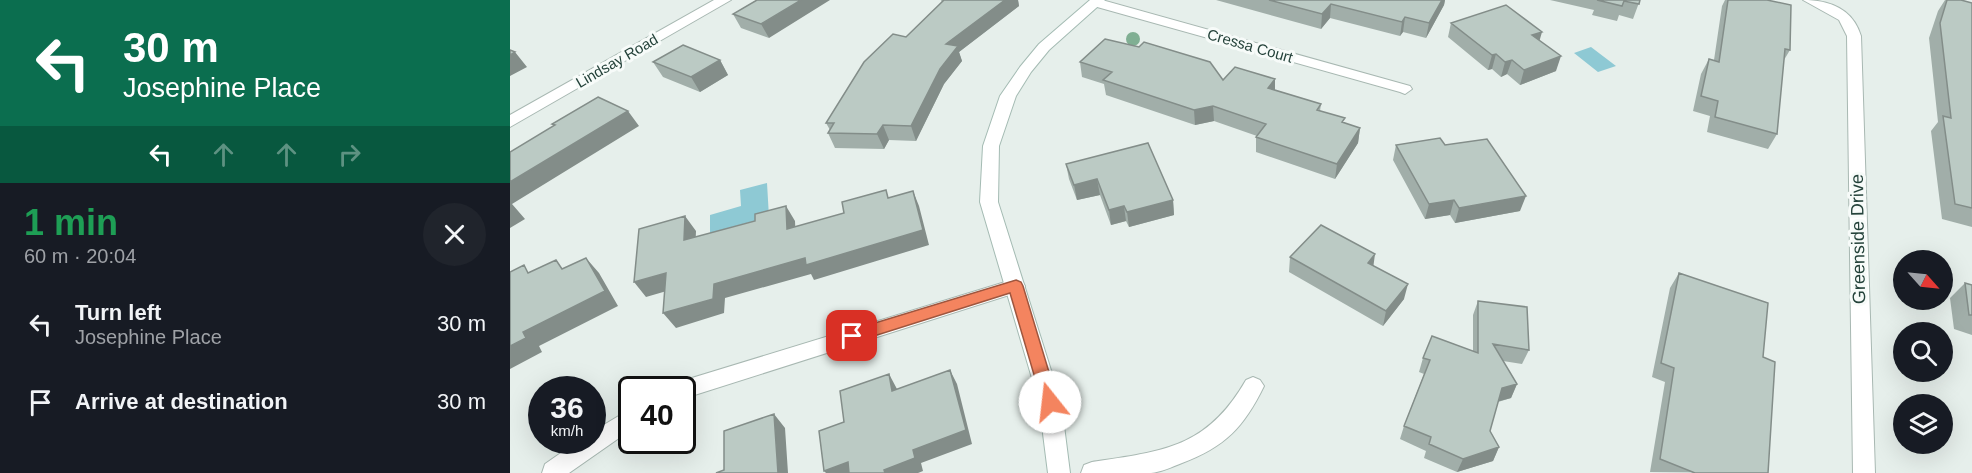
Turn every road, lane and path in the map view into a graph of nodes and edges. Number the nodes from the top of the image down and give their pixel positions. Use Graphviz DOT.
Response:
graph roads {
  1 [pos="724,0"];
  2 [pos="1810,0"];
  3 [pos="1097,1"];
  4 [pos="1405,89"];
  5 [pos="510,122"];
  6 [pos="1016,286"];
  7 [pos="696,386"];
  8 [pos="1253,386"];
  9 [pos="618,427"];
  10 [pos="553,471"];
  11 [pos="1059,473"];
  12 [pos="1092,473"];
  13 [pos="1864,473"];
  1 -- 5 [label="street, Lindsay Road"];
  2 -- 13 [label="street, Greenside Drive"];
  3 -- 4 [label="street, Cressa Court"];
  3 -- 6 [label="street"];
  6 -- 7 [label="street"];
  6 -- 11 [label="street"];
  8 -- 12 [label="street"];
  9 -- 10 [label="street"];
}
